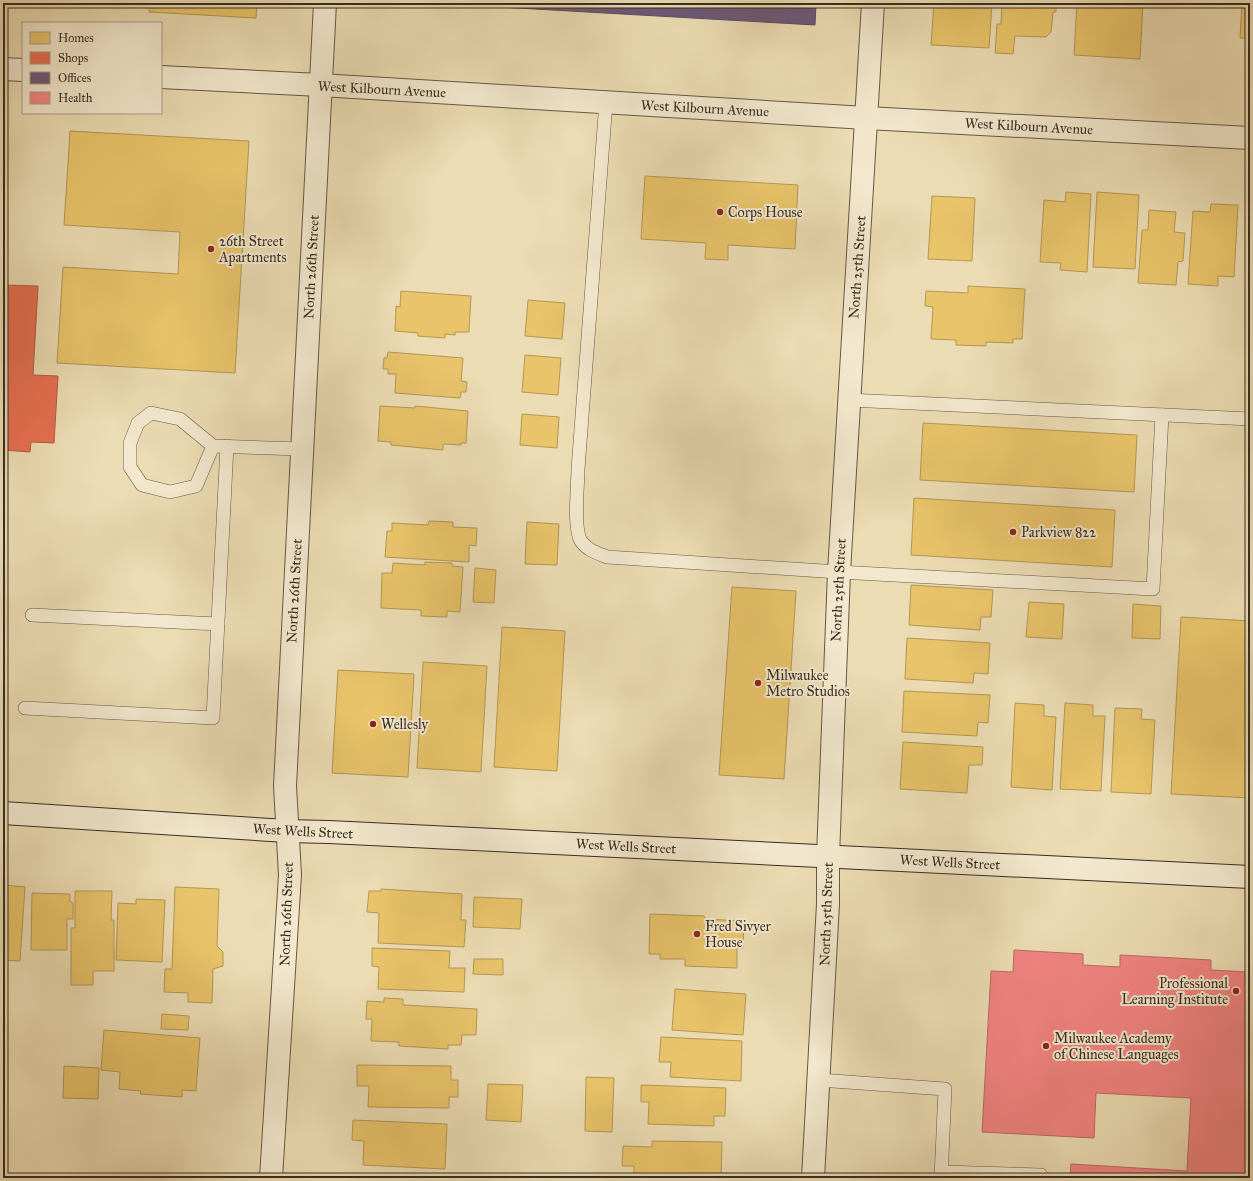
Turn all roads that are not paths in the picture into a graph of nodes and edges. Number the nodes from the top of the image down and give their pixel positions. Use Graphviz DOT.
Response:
graph roads {
  1 [pos="325,3"];
  2 [pos="873,3"];
  3 [pos="3,69"];
  4 [pos="22,70"];
  5 [pos="162,77"];
  6 [pos="320,85"];
  7 [pos="606,102"];
  8 [pos="866,118"];
  9 [pos="1250,138"];
  10 [pos="849,400"];
  11 [pos="1162,415"];
  12 [pos="1250,419"];
  13 [pos="213,446"];
  14 [pos="227,446"];
  15 [pos="302,449"];
  16 [pos="838,572"];
  17 [pos="32,615"];
  18 [pos="218,624"];
  19 [pos="25,708"];
  20 [pos="3,813"];
  21 [pos="287,831"];
  22 [pos="828,856"];
  23 [pos="1250,877"];
  24 [pos="819,1080"];
  25 [pos="941,1175"];
  26 [pos="271,1178"];
  27 [pos="813,1178"];
  28 [pos="1041,1178"];
  1 -- 6 [label="street, North 26th Street"];
  2 -- 8 [label="street, North 25th Street"];
  3 -- 4 [label="street"];
  5 -- 6 [label="street, West Kilbourn Avenue"];
  6 -- 7 [label="street, West Kilbourn Avenue"];
  6 -- 15 [label="street, North 26th Street"];
  7 -- 8 [label="street, West Kilbourn Avenue"];
  7 -- 16 [label="lane"];
  8 -- 9 [label="street, West Kilbourn Avenue"];
  8 -- 10 [label="street, North 25th Street"];
  10 -- 11 [label="lane"];
  10 -- 16 [label="street, North 25th Street"];
  11 -- 12 [label="lane"];
  11 -- 16 [label="lane"];
  13 -- 13 [label="lane"];
  13 -- 14 [label="lane"];
  14 -- 15 [label="lane"];
  14 -- 18 [label="lane"];
  15 -- 21 [label="street, North 26th Street"];
  16 -- 22 [label="street, North 25th Street"];
  17 -- 18 [label="lane"];
  18 -- 19 [label="lane"];
  20 -- 21 [label="street, West Wells Street"];
  21 -- 22 [label="street, West Wells Street"];
  21 -- 26 [label="street, North 26th Street"];
  22 -- 23 [label="street, West Wells Street"];
  22 -- 24 [label="street, North 25th Street"];
  24 -- 25 [label="lane"];
  24 -- 27 [label="street, North 25th Street"];
  25 -- 28 [label="lane"];
}
